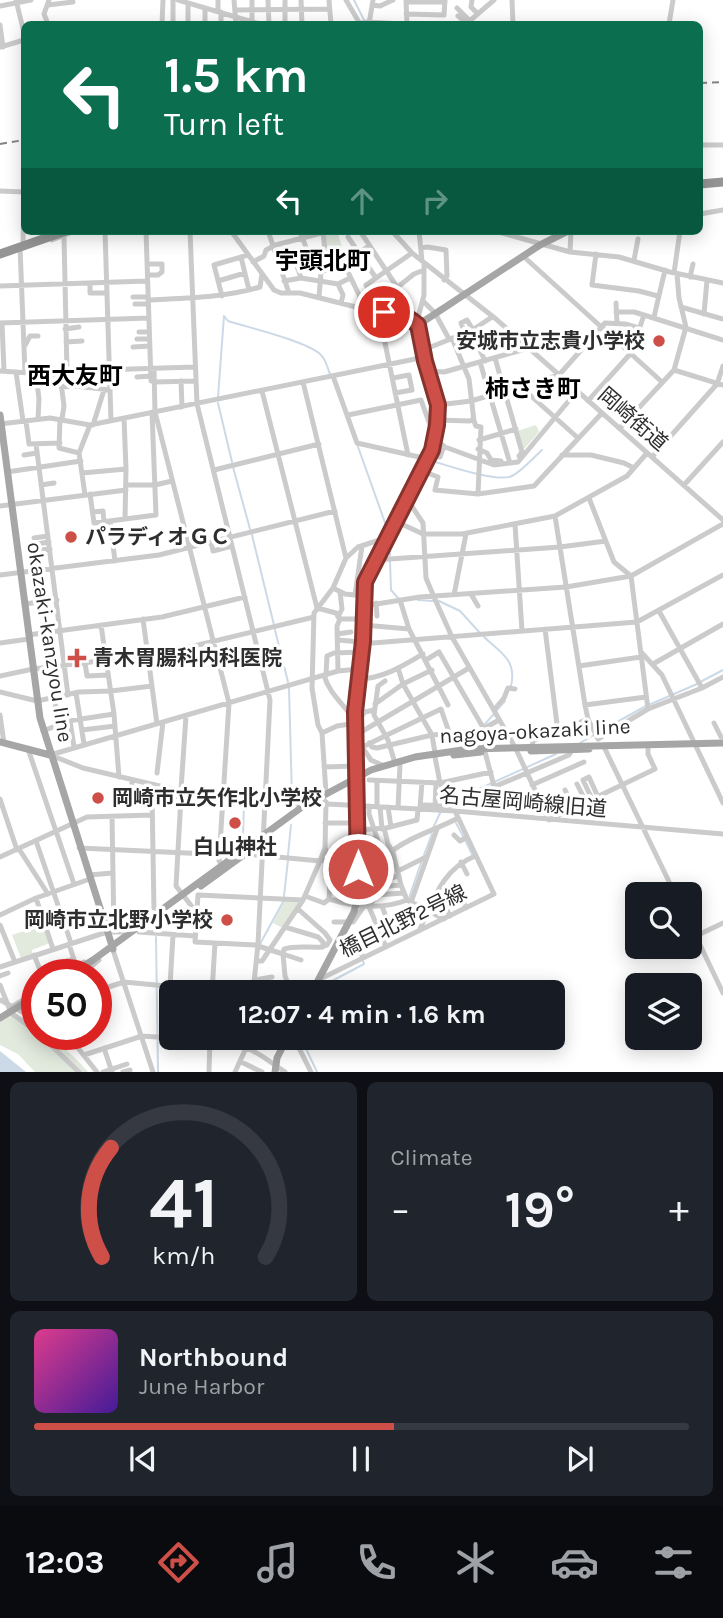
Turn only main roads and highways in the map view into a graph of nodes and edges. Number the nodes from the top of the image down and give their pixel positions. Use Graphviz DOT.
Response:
graph roads {
  1 [pos="723,180"];
  2 [pos="703,183"];
  3 [pos="54,235"];
  4 [pos="560,235"];
  5 [pos="0,252"];
  6 [pos="0,415"];
  7 [pos="1,424"];
  8 [pos="5,477"];
  9 [pos="721,741"];
  10 [pos="2,743"];
  11 [pos="597,746"];
  12 [pos="695,746"];
  13 [pos="516,749"];
  14 [pos="50,755"];
  15 [pos="398,764"];
  16 [pos="356,779"];
  17 [pos="325,798"];
  18 [pos="263,837"];
  19 [pos="183,896"];
  20 [pos="113,948"];
  21 [pos="97,959"];
  22 [pos="318,980"];
  23 [pos="21,1007"];
  24 [pos="0,1020"];
  25 [pos="278,1050"];
  26 [pos="275,1069"];
  1 -- 2 [label="highway"];
  3 -- 5 [label="highway"];
  4 -- 16 [label="main road"];
  6 -- 7 [label="main road, okazaki-kanzyou line"];
  7 -- 8 [label="main road, okazaki-kanzyou line"];
  8 -- 14 [label="main road, okazaki-kanzyou line"];
  9 -- 12 [label="main road, nagoya-okazaki line"];
  10 -- 14 [label="main road"];
  11 -- 12 [label="main road, nagoya-okazaki line"];
  11 -- 12 [label="main road, nagoya-okazaki line"];
  11 -- 13 [label="main road, nagoya-okazaki line"];
  11 -- 13 [label="main road, nagoya-okazaki line"];
  13 -- 15 [label="main road, nagoya-okazaki line"];
  14 -- 20 [label="main road, okazaki-kanzyou line"];
  15 -- 16 [label="main road, nagoya-okazaki line"];
  15 -- 16 [label="main road, nagoya-okazaki line"];
  16 -- 17 [label="main road, nagoya-okazaki line"];
  16 -- 22 [label="main road"];
  17 -- 18 [label="main road, nagoya-okazaki line"];
  17 -- 18 [label="main road, nagoya-okazaki line"];
  18 -- 19 [label="main road, nagoya-okazaki line"];
  18 -- 19 [label="main road, nagoya-okazaki line"];
  19 -- 20 [label="main road, nagoya-okazaki line"];
  19 -- 20 [label="main road, nagoya-okazaki line"];
  20 -- 21 [label="main road"];
  23 -- 24 [label="main road, bridge"];
  25 -- 26 [label="main road"];
}
